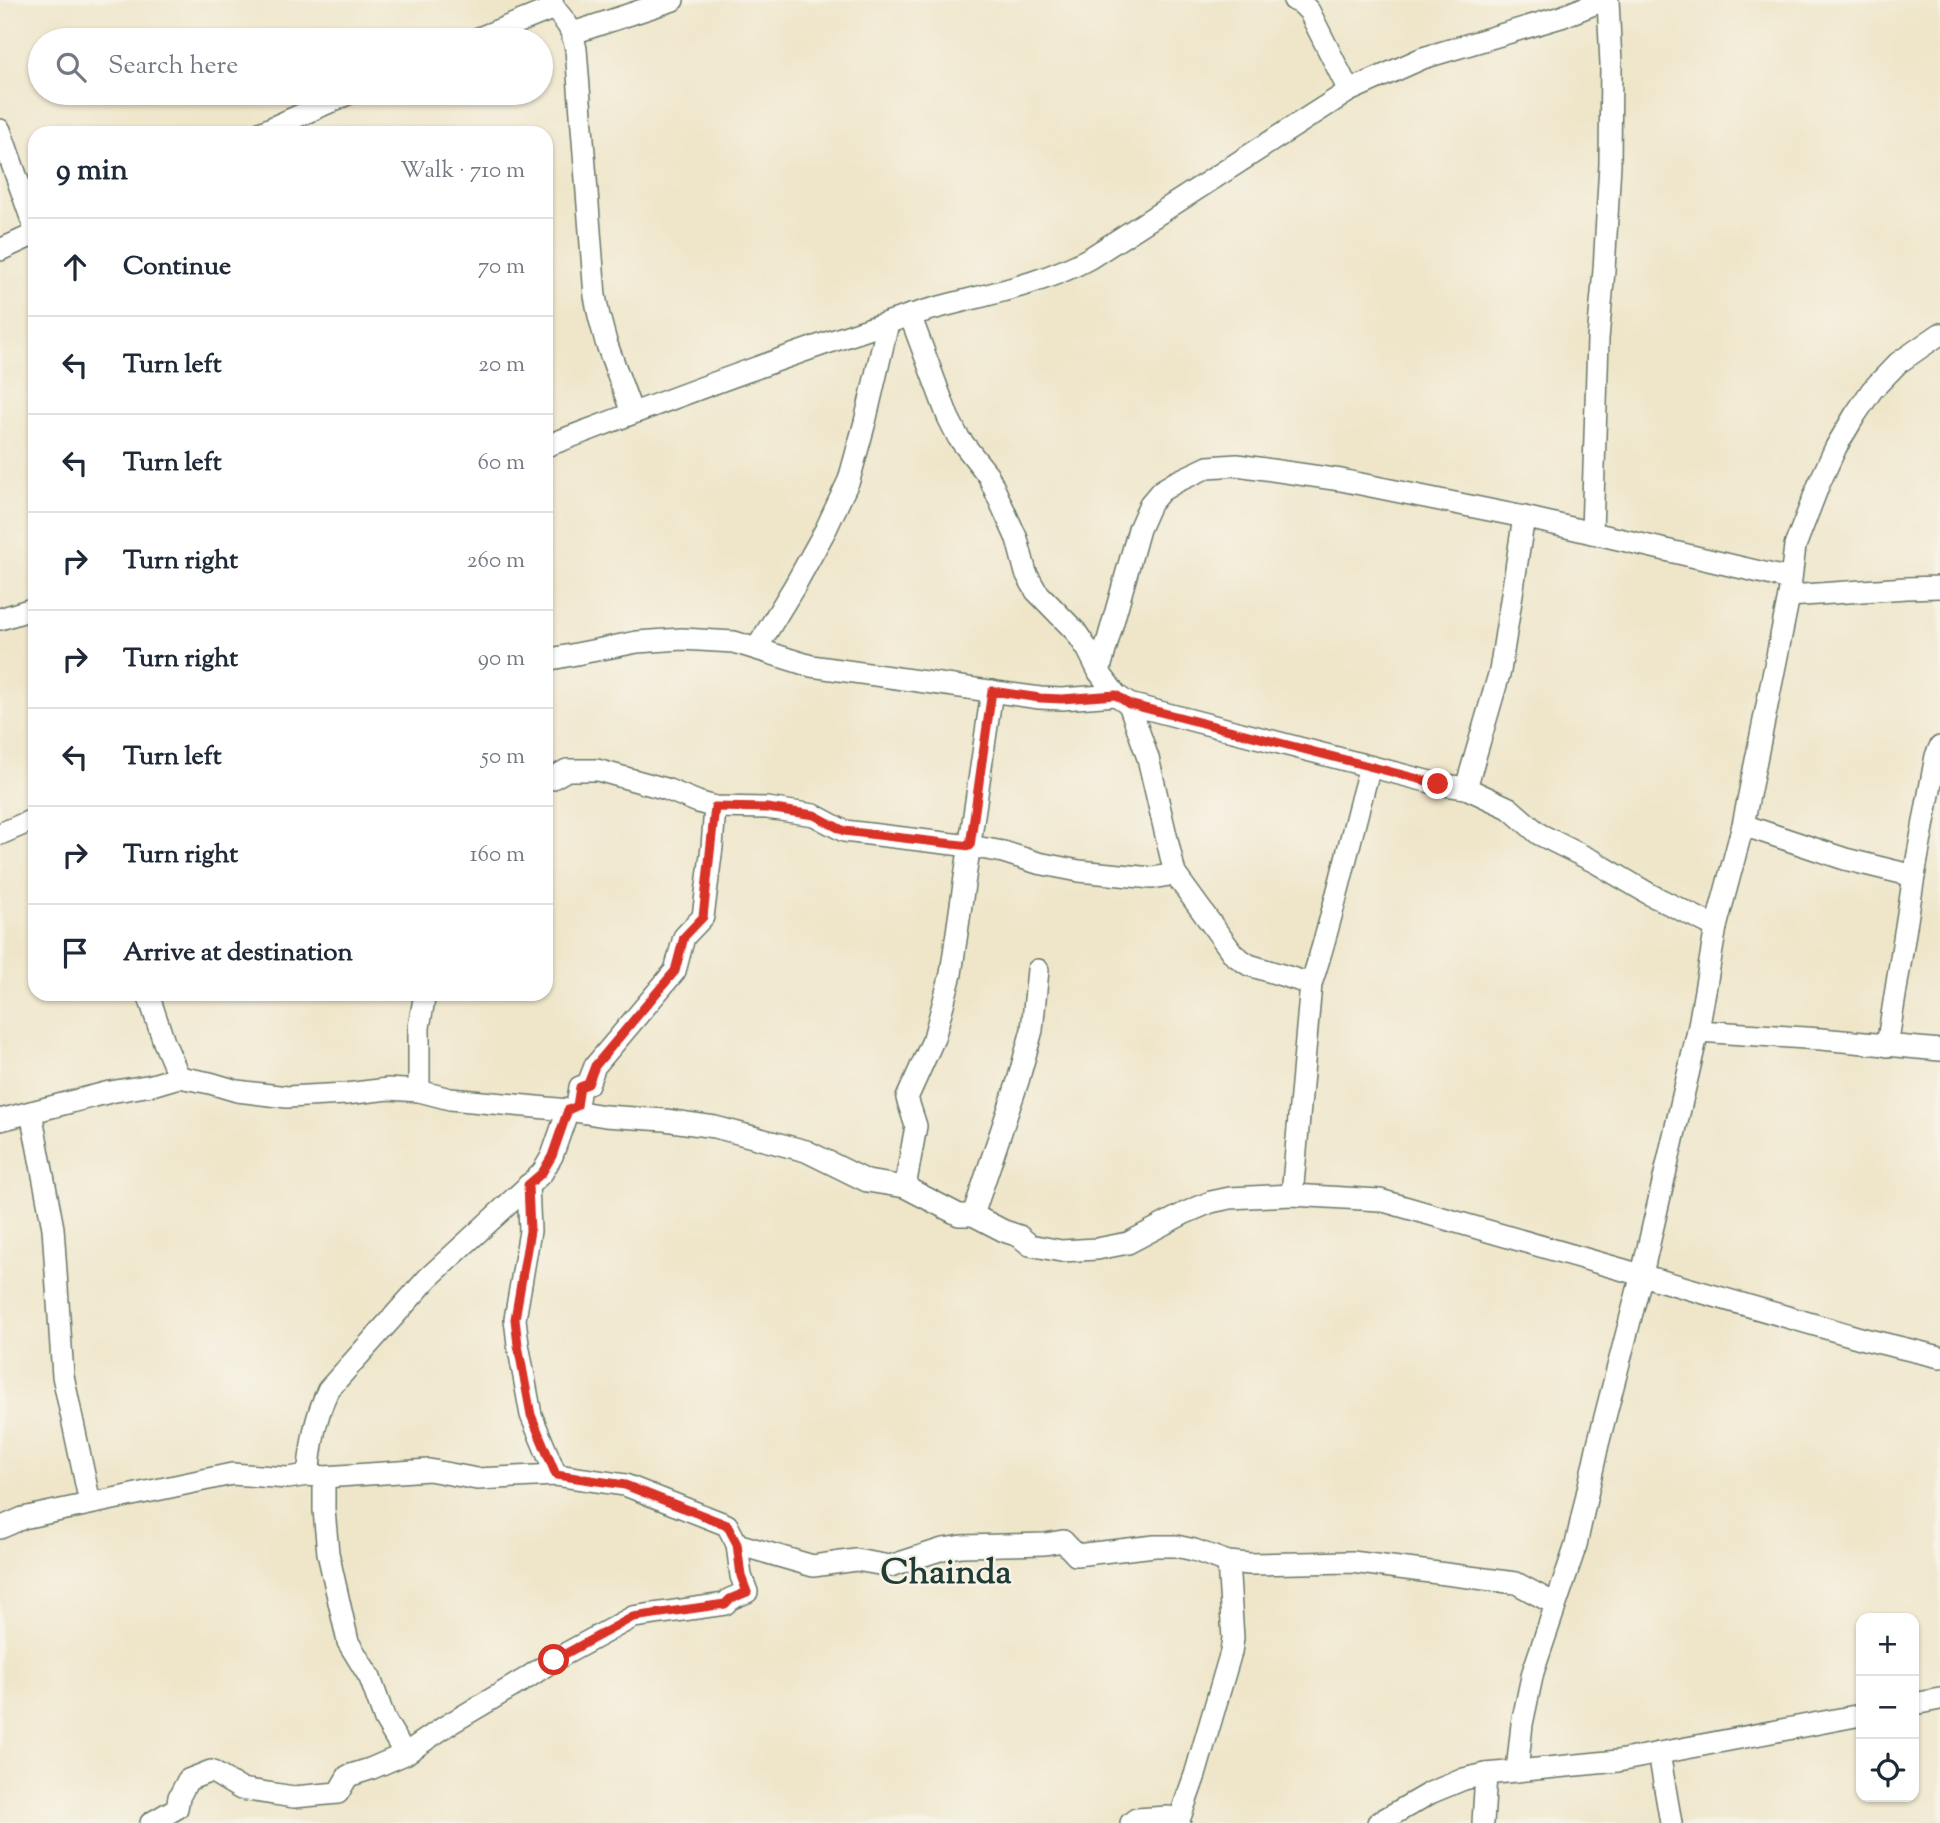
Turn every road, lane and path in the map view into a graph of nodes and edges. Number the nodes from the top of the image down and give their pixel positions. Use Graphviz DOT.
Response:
graph roads {
  1 [pos="673,0"];
  2 [pos="1294,0"];
  3 [pos="1606,0"];
  4 [pos="553,4"];
  5 [pos="500,28"];
  6 [pos="573,33"];
  7 [pos="1349,91"];
  8 [pos="323,105"];
  9 [pos="276,126"];
  10 [pos="0,130"];
  11 [pos="28,209"];
  12 [pos="28,237"];
  13 [pos="0,250"];
  14 [pos="910,315"];
  15 [pos="888,323"];
  16 [pos="1940,334"];
  17 [pos="632,413"];
  18 [pos="553,443"];
  19 [pos="1524,517"];
  20 [pos="1592,533"];
  21 [pos="1940,587"];
  22 [pos="1789,588"];
  23 [pos="28,610"];
  24 [pos="0,619"];
  25 [pos="757,648"];
  26 [pos="553,659"];
  27 [pos="1099,672"];
  28 [pos="992,691"];
  29 [pos="1123,699"];
  30 [pos="1940,747"];
  31 [pos="1370,767"];
  32 [pos="553,778"];
  33 [pos="1466,788"];
  34 [pos="715,807"];
  35 [pos="28,822"];
  36 [pos="1742,825"];
  37 [pos="0,834"];
  38 [pos="970,846"];
  39 [pos="1175,874"];
  40 [pos="1914,876"];
  41 [pos="1716,927"];
  42 [pos="1038,970"];
  43 [pos="1311,984"];
  44 [pos="150,1001"];
  45 [pos="424,1001"];
  46 [pos="1698,1031"];
  47 [pos="1887,1046"];
  48 [pos="1940,1050"];
  49 [pos="179,1077"];
  50 [pos="419,1091"];
  51 [pos="568,1110"];
  52 [pos="31,1112"];
  53 [pos="0,1120"];
  54 [pos="528,1185"];
  55 [pos="905,1187"];
  56 [pos="1292,1195"];
  57 [pos="972,1215"];
  58 [pos="1642,1274"];
  59 [pos="1940,1357"];
  60 [pos="556,1475"];
  61 [pos="316,1476"];
  62 [pos="90,1503"];
  63 [pos="0,1528"];
  64 [pos="737,1544"];
  65 [pos="1228,1562"];
  66 [pos="1555,1604"];
  67 [pos="1940,1699"];
  68 [pos="1919,1703"];
  69 [pos="1856,1716"];
  70 [pos="1659,1753"];
  71 [pos="405,1754"];
  72 [pos="1517,1771"];
  73 [pos="1486,1774"];
  74 [pos="151,1823"];
  75 [pos="1131,1823"];
  76 [pos="1171,1823"];
  77 [pos="1178,1823"];
  78 [pos="1378,1823"];
  79 [pos="1483,1823"];
  80 [pos="1671,1823"];
  1 -- 6 [label="street"];
  2 -- 7 [label="street"];
  3 -- 7 [label="street"];
  3 -- 20 [label="street"];
  4 -- 5 [label="street"];
  4 -- 6 [label="street"];
  6 -- 17 [label="street"];
  7 -- 14 [label="street"];
  8 -- 9 [label="street"];
  10 -- 11 [label="street"];
  12 -- 13 [label="street"];
  14 -- 15 [label="street"];
  14 -- 27 [label="street"];
  15 -- 17 [label="street"];
  15 -- 25 [label="street"];
  16 -- 22 [label="street"];
  17 -- 18 [label="street"];
  19 -- 20 [label="street"];
  19 -- 27 [label="street"];
  19 -- 33 [label="street"];
  20 -- 22 [label="street"];
  21 -- 22 [label="street"];
  22 -- 36 [label="street"];
  23 -- 24 [label="street"];
  25 -- 26 [label="street"];
  25 -- 28 [label="street"];
  27 -- 29 [label="street"];
  28 -- 29 [label="street"];
  28 -- 38 [label="street"];
  29 -- 31 [label="street"];
  29 -- 39 [label="street"];
  30 -- 40 [label="street"];
  31 -- 33 [label="street"];
  31 -- 43 [label="street"];
  32 -- 34 [label="street"];
  33 -- 41 [label="street"];
  34 -- 38 [label="street"];
  34 -- 51 [label="street"];
  35 -- 37 [label="street"];
  36 -- 40 [label="street"];
  36 -- 41 [label="street"];
  38 -- 39 [label="street"];
  38 -- 55 [label="street"];
  39 -- 43 [label="street"];
  40 -- 47 [label="street"];
  41 -- 46 [label="street"];
  42 -- 57 [label="street"];
  43 -- 56 [label="street"];
  44 -- 49 [label="street"];
  45 -- 50 [label="street"];
  46 -- 47 [label="street"];
  46 -- 58 [label="street"];
  47 -- 48 [label="street"];
  49 -- 50 [label="street"];
  49 -- 52 [label="street"];
  50 -- 51 [label="street"];
  51 -- 54 [label="street"];
  51 -- 55 [label="street"];
  52 -- 53 [label="street"];
  52 -- 62 [label="street"];
  54 -- 60 [label="street"];
  54 -- 61 [label="street"];
  55 -- 57 [label="street"];
  56 -- 57 [label="street"];
  56 -- 58 [label="street"];
  58 -- 59 [label="street"];
  58 -- 66 [label="street"];
  60 -- 61 [label="street"];
  60 -- 64 [label="street"];
  61 -- 62 [label="street"];
  61 -- 71 [label="street"];
  62 -- 63 [label="street"];
  64 -- 65 [label="street"];
  64 -- 71 [label="street"];
  65 -- 66 [label="street"];
  65 -- 77 [label="street"];
  66 -- 72 [label="street"];
  67 -- 68 [label="street"];
  69 -- 70 [label="street"];
  70 -- 72 [label="street"];
  70 -- 80 [label="street"];
  71 -- 74 [label="street"];
  72 -- 73 [label="street"];
  73 -- 78 [label="street"];
  73 -- 79 [label="street"];
  75 -- 76 [label="street"];
}
